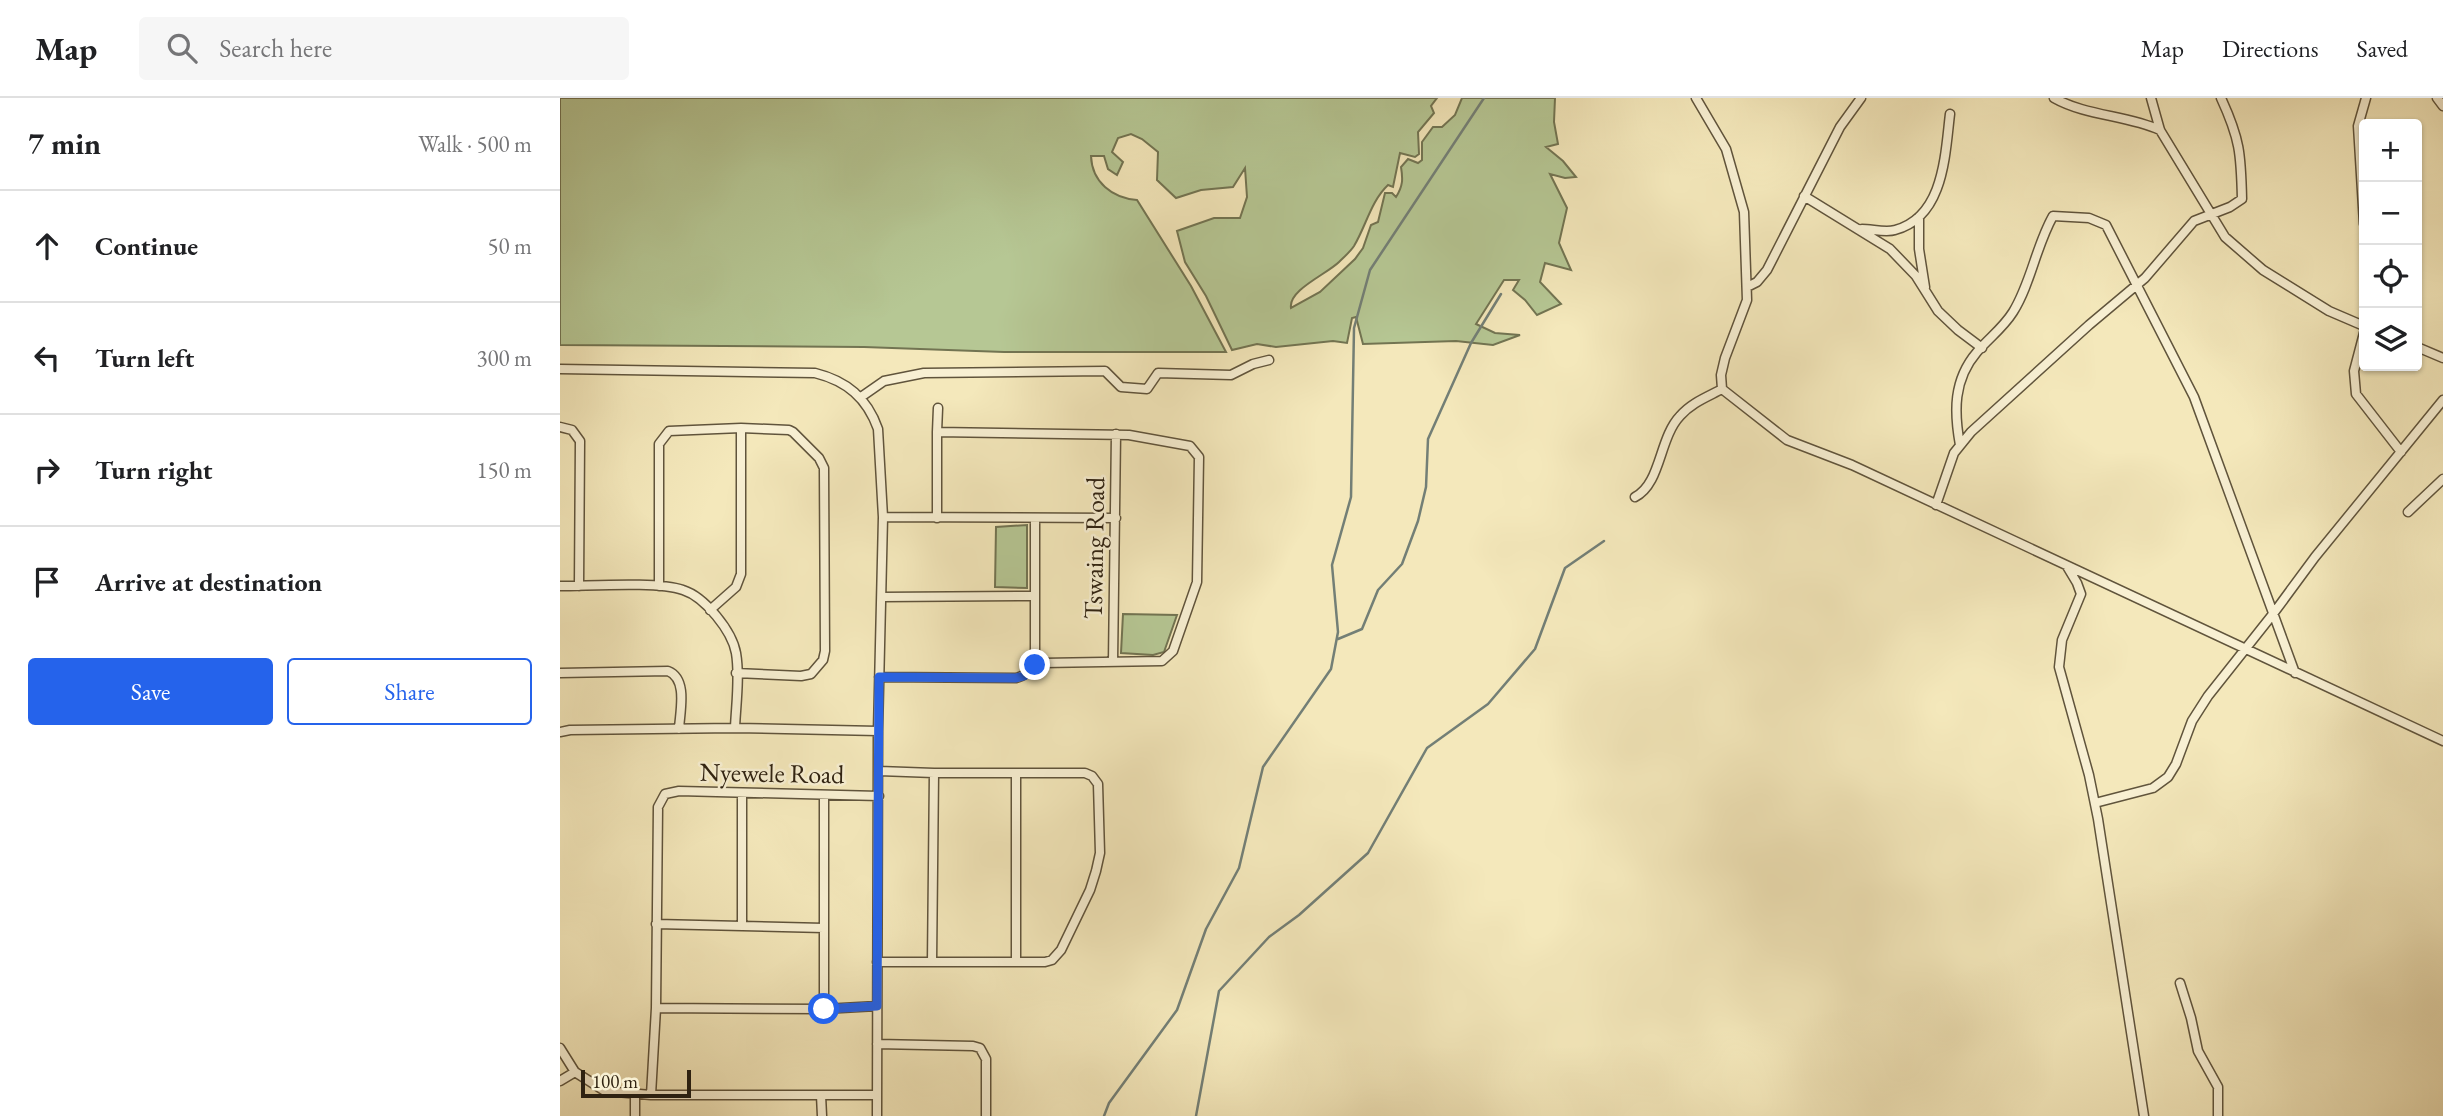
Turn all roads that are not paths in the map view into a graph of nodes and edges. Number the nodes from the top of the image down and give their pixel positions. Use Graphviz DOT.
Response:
graph roads {
  1 [pos="1696,98"];
  2 [pos="1861,98"];
  3 [pos="2054,98"];
  4 [pos="2151,98"];
  5 [pos="2221,98"];
  6 [pos="2366,98"];
  7 [pos="2437,98"];
  8 [pos="2443,106"];
  9 [pos="1950,114"];
  10 [pos="2160,130"];
  11 [pos="2361,182"];
  12 [pos="1804,196"];
  13 [pos="2210,216"];
  14 [pos="1919,217"];
  15 [pos="1859,228"];
  16 [pos="2137,285"];
  17 [pos="1747,287"];
  18 [pos="1925,290"];
  19 [pos="2359,324"];
  20 [pos="1982,348"];
  21 [pos="2422,349"];
  22 [pos="2359,352"];
  23 [pos="2443,358"];
  24 [pos="1269,360"];
  25 [pos="560,369"];
  26 [pos="1722,389"];
  27 [pos="861,397"];
  28 [pos="2443,400"];
  29 [pos="938,408"];
  30 [pos="560,427"];
  31 [pos="741,428"];
  32 [pos="937,432"];
  33 [pos="1116,434"];
  34 [pos="1960,445"];
  35 [pos="2401,452"];
  36 [pos="2443,479"];
  37 [pos="1635,497"];
  38 [pos="1936,505"];
  39 [pos="2407,512"];
  40 [pos="883,517"];
  41 [pos="937,517"];
  42 [pos="1116,518"];
  43 [pos="1035,519"];
  44 [pos="2067,566"];
  45 [pos="560,586"];
  46 [pos="579,586"];
  47 [pos="659,586"];
  48 [pos="1034,596"];
  49 [pos="882,597"];
  50 [pos="710,610"];
  51 [pos="2273,614"];
  52 [pos="2245,650"];
  53 [pos="1113,662"];
  54 [pos="1035,665"];
  55 [pos="560,673"];
  56 [pos="736,673"];
  57 [pos="2295,673"];
  58 [pos="879,677"];
  59 [pos="735,728"];
  60 [pos="679,729"];
  61 [pos="878,731"];
  62 [pos="2443,731"];
  63 [pos="560,732"];
  64 [pos="2434,736"];
  65 [pos="2443,741"];
  66 [pos="879,771"];
  67 [pos="934,773"];
  68 [pos="1016,773"];
  69 [pos="742,793"];
  70 [pos="824,795"];
  71 [pos="879,796"];
  72 [pos="2095,803"];
  73 [pos="656,924"];
  74 [pos="742,926"];
  75 [pos="824,928"];
  76 [pos="877,962"];
  77 [pos="932,962"];
  78 [pos="1016,962"];
  79 [pos="2179,983"];
  80 [pos="877,1006"];
  81 [pos="656,1008"];
  82 [pos="824,1009"];
  83 [pos="877,1044"];
  84 [pos="560,1048"];
  85 [pos="575,1072"];
  86 [pos="560,1081"];
  87 [pos="635,1095"];
  88 [pos="651,1095"];
  89 [pos="821,1095"];
  90 [pos="877,1095"];
  91 [pos="635,1116"];
  92 [pos="822,1116"];
  93 [pos="877,1116"];
  94 [pos="986,1116"];
  95 [pos="2144,1116"];
  96 [pos="2218,1116"];
  1 -- 17 [label="street"];
  2 -- 12 [label="street"];
  3 -- 10 [label="street"];
  4 -- 10 [label="street"];
  5 -- 13 [label="street"];
  6 -- 11 [label="street"];
  7 -- 8 [label="street"];
  9 -- 14 [label="street"];
  10 -- 13 [label="street"];
  12 -- 15 [label="street"];
  12 -- 17 [label="street"];
  13 -- 16 [label="street"];
  13 -- 19 [label="street"];
  14 -- 15 [label="street"];
  14 -- 18 [label="street"];
  15 -- 18 [label="street"];
  16 -- 20 [label="street"];
  16 -- 34 [label="street"];
  16 -- 51 [label="street"];
  17 -- 26 [label="street"];
  18 -- 20 [label="street"];
  20 -- 34 [label="street"];
  21 -- 23 [label="street"];
  22 -- 35 [label="street"];
  24 -- 27 [label="street"];
  25 -- 27 [label="street"];
  26 -- 37 [label="street"];
  26 -- 38 [label="street"];
  27 -- 40 [label="street"];
  28 -- 35 [label="street"];
  29 -- 32 [label="street"];
  30 -- 46 [label="street"];
  31 -- 47 [label="street"];
  31 -- 50 [label="street"];
  31 -- 56 [label="street"];
  32 -- 33 [label="street"];
  32 -- 41 [label="street"];
  33 -- 42 [label="street, Tswaing Road"];
  33 -- 53 [label="street"];
  34 -- 38 [label="street"];
  35 -- 51 [label="street"];
  36 -- 39 [label="street"];
  38 -- 44 [label="street"];
  40 -- 41 [label="street"];
  40 -- 49 [label="street"];
  41 -- 43 [label="street"];
  42 -- 43 [label="street"];
  42 -- 53 [label="street, Tswaing Road"];
  43 -- 48 [label="street"];
  44 -- 52 [label="street"];
  44 -- 72 [label="street"];
  45 -- 46 [label="street"];
  46 -- 47 [label="street"];
  47 -- 50 [label="street"];
  48 -- 49 [label="street"];
  48 -- 54 [label="street"];
  49 -- 58 [label="street"];
  50 -- 56 [label="street"];
  51 -- 52 [label="street"];
  51 -- 57 [label="street"];
  52 -- 57 [label="street"];
  52 -- 72 [label="street"];
  53 -- 54 [label="street"];
  54 -- 58 [label="street"];
  55 -- 60 [label="street"];
  56 -- 59 [label="street"];
  57 -- 64 [label="street"];
  58 -- 61 [label="street"];
  59 -- 60 [label="street"];
  59 -- 61 [label="street"];
  60 -- 63 [label="street"];
  61 -- 66 [label="street"];
  62 -- 64 [label="street"];
  64 -- 65 [label="street"];
  66 -- 67 [label="street"];
  66 -- 71 [label="street"];
  67 -- 68 [label="street"];
  67 -- 77 [label="street"];
  68 -- 78 [label="street"];
  68 -- 78 [label="street"];
  69 -- 70 [label="street, Nyewele Road"];
  69 -- 73 [label="street, Nyewele Road"];
  69 -- 74 [label="street"];
  70 -- 71 [label="street, Nyewele Road"];
  70 -- 75 [label="street"];
  71 -- 76 [label="street"];
  72 -- 95 [label="street"];
  73 -- 74 [label="street"];
  73 -- 81 [label="street"];
  74 -- 75 [label="street"];
  75 -- 82 [label="street"];
  76 -- 77 [label="street"];
  76 -- 80 [label="street"];
  77 -- 78 [label="street"];
  79 -- 96 [label="street"];
  80 -- 82 [label="street"];
  80 -- 83 [label="street"];
  81 -- 82 [label="street"];
  81 -- 88 [label="street"];
  83 -- 90 [label="street"];
  83 -- 94 [label="street"];
  84 -- 85 [label="street"];
  85 -- 86 [label="street"];
  85 -- 87 [label="street"];
  87 -- 88 [label="street"];
  87 -- 91 [label="street"];
  88 -- 89 [label="street"];
  89 -- 90 [label="street"];
  89 -- 92 [label="street"];
  90 -- 93 [label="street"];
}
